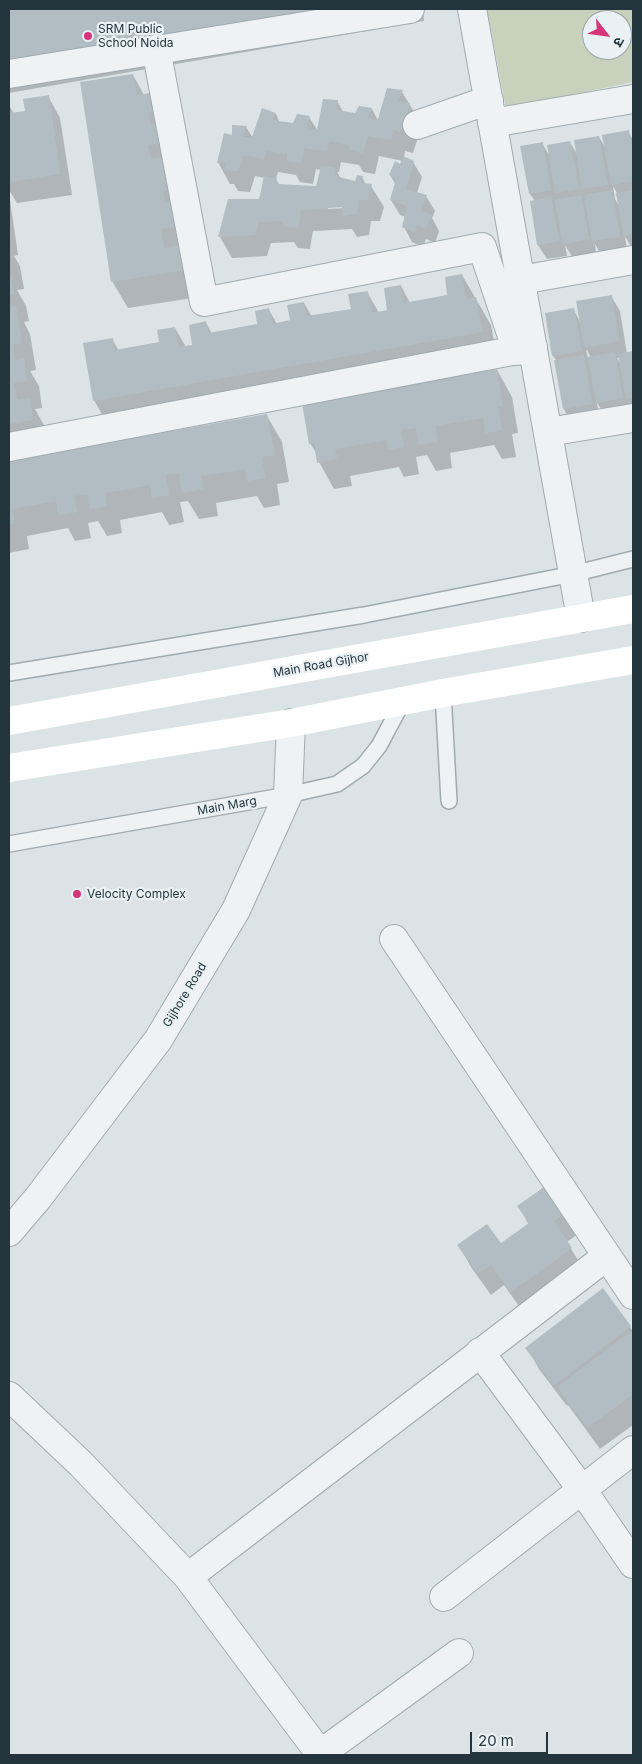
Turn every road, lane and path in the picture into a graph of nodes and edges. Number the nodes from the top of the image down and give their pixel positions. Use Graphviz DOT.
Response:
graph roads {
  1 [pos="410,9"];
  2 [pos="472,9"];
  3 [pos="156,49"];
  4 [pos="9,74"];
  5 [pos="633,99"];
  6 [pos="490,111"];
  7 [pos="417,125"];
  8 [pos="633,260"];
  9 [pos="521,280"];
  10 [pos="525,349"];
  11 [pos="633,418"];
  12 [pos="548,432"];
  13 [pos="9,447"];
  14 [pos="633,560"];
  15 [pos="573,574"];
  16 [pos="633,609"];
  17 [pos="581,618"];
  18 [pos="633,660"];
  19 [pos="9,673"];
  20 [pos="443,693"];
  21 [pos="403,701"];
  22 [pos="9,720"];
  23 [pos="291,724"];
  24 [pos="9,768"];
  25 [pos="288,795"];
  26 [pos="449,801"];
  27 [pos="9,844"];
  28 [pos="394,938"];
  29 [pos="9,1232"];
  30 [pos="607,1256"];
  31 [pos="633,1294"];
  32 [pos="480,1352"];
  33 [pos="9,1396"];
  34 [pos="633,1450"];
  35 [pos="583,1491"];
  36 [pos="633,1564"];
  37 [pos="188,1577"];
  38 [pos="444,1597"];
  39 [pos="459,1653"];
  40 [pos="321,1754"];
  1 -- 3 [label="street"];
  2 -- 6 [label="street"];
  3 -- 4 [label="street"];
  3 -- 10 [label="street"];
  5 -- 6 [label="street"];
  6 -- 7 [label="street"];
  6 -- 9 [label="street"];
  8 -- 9 [label="street"];
  9 -- 10 [label="street"];
  10 -- 12 [label="street"];
  10 -- 13 [label="street"];
  11 -- 12 [label="street"];
  12 -- 15 [label="street"];
  14 -- 15 [label="lane"];
  15 -- 17 [label="street"];
  15 -- 19 [label="lane"];
  16 -- 17 [label="street, Main Road Gijhor"];
  17 -- 22 [label="street, Main Road Gijhor"];
  18 -- 20 [label="street"];
  20 -- 21 [label="street"];
  20 -- 26 [label="lane"];
  21 -- 23 [label="street"];
  21 -- 25 [label="lane, Main Marg"];
  23 -- 24 [label="street"];
  23 -- 25 [label="street, Gijhore Road"];
  25 -- 27 [label="lane, Main Marg"];
  25 -- 29 [label="street, Gijhore Road"];
  28 -- 30 [label="street"];
  30 -- 31 [label="street"];
  30 -- 32 [label="street"];
  32 -- 35 [label="street"];
  32 -- 37 [label="street"];
  33 -- 37 [label="street"];
  34 -- 35 [label="street"];
  35 -- 36 [label="street"];
  35 -- 38 [label="street"];
  37 -- 40 [label="street"];
  39 -- 40 [label="street"];
}
